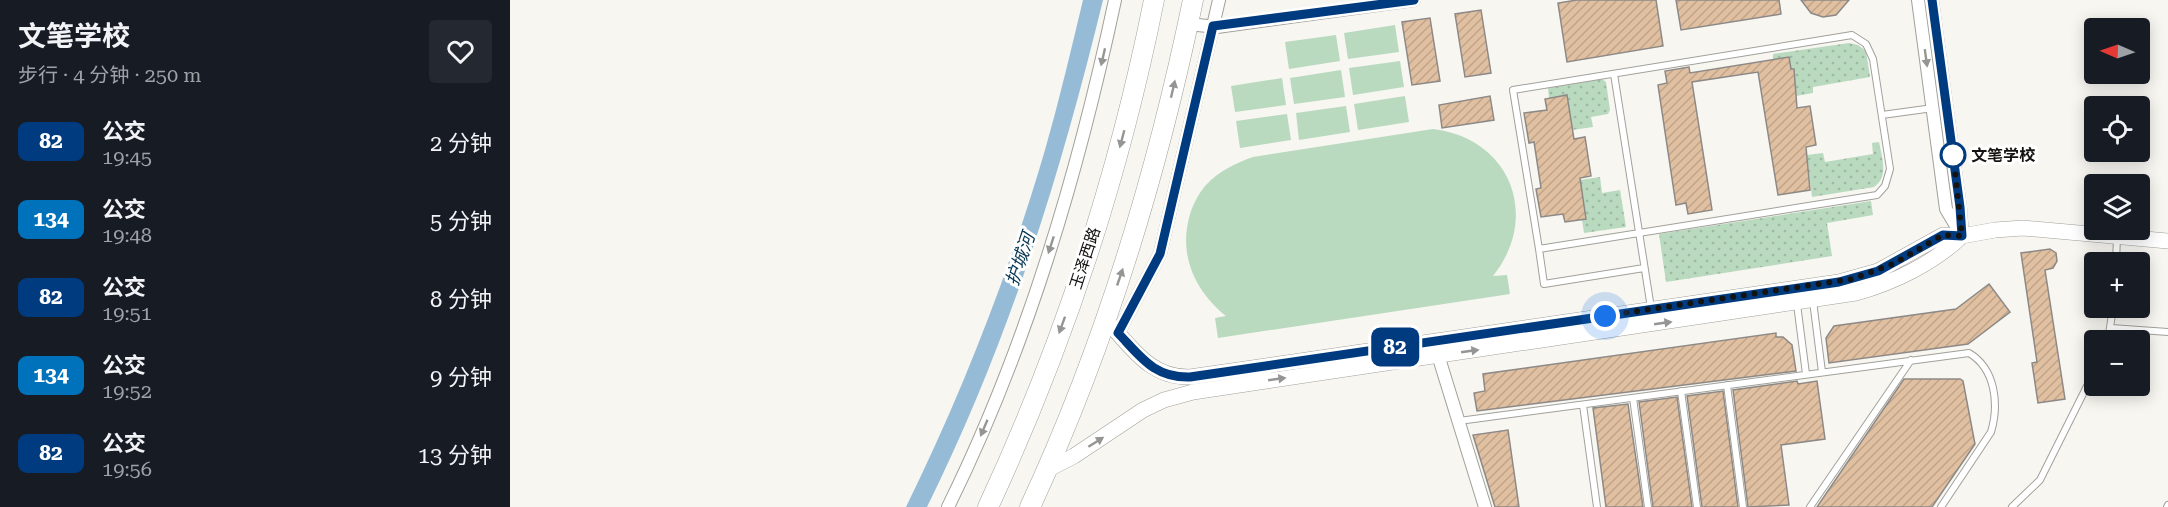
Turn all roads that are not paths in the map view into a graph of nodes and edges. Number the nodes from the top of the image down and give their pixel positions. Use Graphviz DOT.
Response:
graph roads {
  1 [pos="1115,0"];
  2 [pos="1154,0"];
  3 [pos="1193,0"];
  4 [pos="1219,0"];
  5 [pos="1414,0"];
  6 [pos="1918,0"];
  7 [pos="1932,0"];
  8 [pos="1188,24"];
  9 [pos="1213,26"];
  10 [pos="1614,74"];
  11 [pos="1933,108"];
  12 [pos="1882,115"];
  13 [pos="1639,233"];
  14 [pos="2084,233"];
  15 [pos="1962,236"];
  16 [pos="2150,239"];
  17 [pos="2168,241"];
  18 [pos="1539,249"];
  19 [pos="1644,268"];
  20 [pos="1813,301"];
  21 [pos="1797,303"];
  22 [pos="1651,309"];
  23 [pos="2112,318"];
  24 [pos="1112,326"];
  25 [pos="2111,328"];
  26 [pos="2168,332"];
  27 [pos="1438,356"];
  28 [pos="1911,360"];
  29 [pos="1822,372"];
  30 [pos="1806,374"];
  31 [pos="1727,385"];
  32 [pos="1681,392"];
  33 [pos="2084,392"];
  34 [pos="1633,398"];
  35 [pos="1583,405"];
  36 [pos="1459,422"];
  37 [pos="1045,471"];
  38 [pos="948,507"];
  39 [pos="988,507"];
  40 [pos="1030,507"];
  41 [pos="1485,507"];
  42 [pos="1597,507"];
  43 [pos="1648,507"];
  44 [pos="1697,507"];
  45 [pos="1743,507"];
  46 [pos="1810,507"];
  47 [pos="1941,507"];
  48 [pos="2012,507"];
  1 -- 38 [label="street, one-way"];
  2 -- 39 [label="main road, 玉泽西路, one-way"];
  3 -- 8 [label="main road"];
  4 -- 9 [label="street"];
  5 -- 9 [label="street"];
  6 -- 11 [label="street, one-way"];
  7 -- 15 [label="street"];
  8 -- 9 [label="street"];
  24 -- 8 [label="main road, one-way"];
  9 -- 24 [label="street"];
  10 -- 12 [label="lane"];
  10 -- 13 [label="lane"];
  10 -- 18 [label="lane"];
  11 -- 12 [label="lane"];
  11 -- 15 [label="street"];
  12 -- 13 [label="lane"];
  13 -- 18 [label="lane"];
  13 -- 19 [label="lane"];
  14 -- 15 [label="street"];
  15 -- 20 [label="street"];
  15 -- 22 [label="street"];
  16 -- 17 [label="street"];
  18 -- 19 [label="lane"];
  19 -- 22 [label="lane"];
  20 -- 21 [label="street"];
  20 -- 29 [label="lane"];
  27 -- 21 [label="street, one-way"];
  21 -- 30 [label="lane"];
  22 -- 24 [label="street"];
  23 -- 25 [label="lane"];
  24 -- 37 [label="main road"];
  25 -- 26 [label="lane"];
  27 -- 36 [label="street"];
  37 -- 27 [label="street, one-way"];
  28 -- 29 [label="lane"];
  28 -- 46 [label="lane"];
  28 -- 47 [label="lane"];
  29 -- 30 [label="lane"];
  30 -- 31 [label="lane"];
  31 -- 32 [label="lane"];
  31 -- 45 [label="lane"];
  32 -- 34 [label="lane"];
  32 -- 44 [label="lane"];
  33 -- 48 [label="lane"];
  34 -- 35 [label="lane"];
  34 -- 43 [label="lane"];
  35 -- 36 [label="lane"];
  35 -- 42 [label="lane"];
  36 -- 41 [label="street"];
  37 -- 40 [label="main road"];
}
